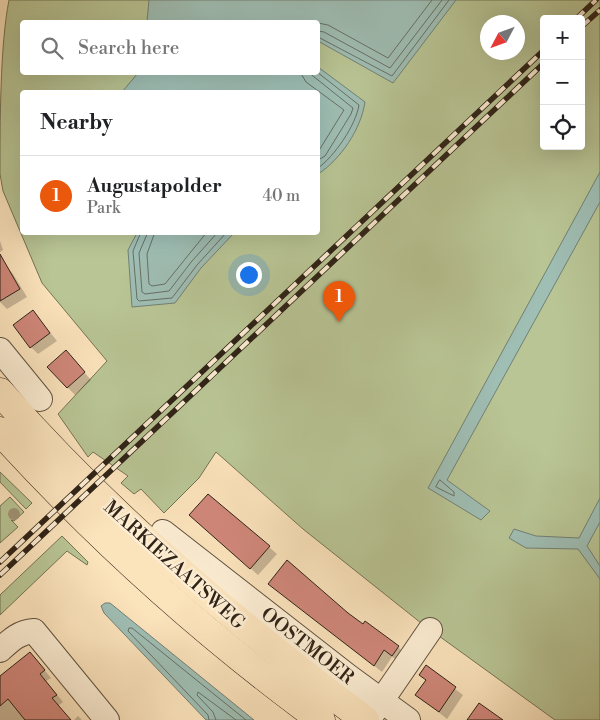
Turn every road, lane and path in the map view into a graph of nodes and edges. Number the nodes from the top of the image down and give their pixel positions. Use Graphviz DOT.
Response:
graph roads {
  1 [pos="0,350"];
  2 [pos="0,392"];
  3 [pos="40,399"];
  4 [pos="0,430"];
  5 [pos="163,532"];
  6 [pos="430,630"];
  7 [pos="0,650"];
  8 [pos="371,714"];
  9 [pos="107,720"];
  10 [pos="321,720"];
  11 [pos="408,720"];
  1 -- 3 [label="street"];
  2 -- 8 [label="main road, MARKIEZAATSWEG"];
  4 -- 10 [label="main road, MARKIEZAATSWEG"];
  5 -- 8 [label="street, OOSTMOER"];
  6 -- 8 [label="street"];
  7 -- 9 [label="street"];
  8 -- 11 [label="street, OOSTMOER"];
}
